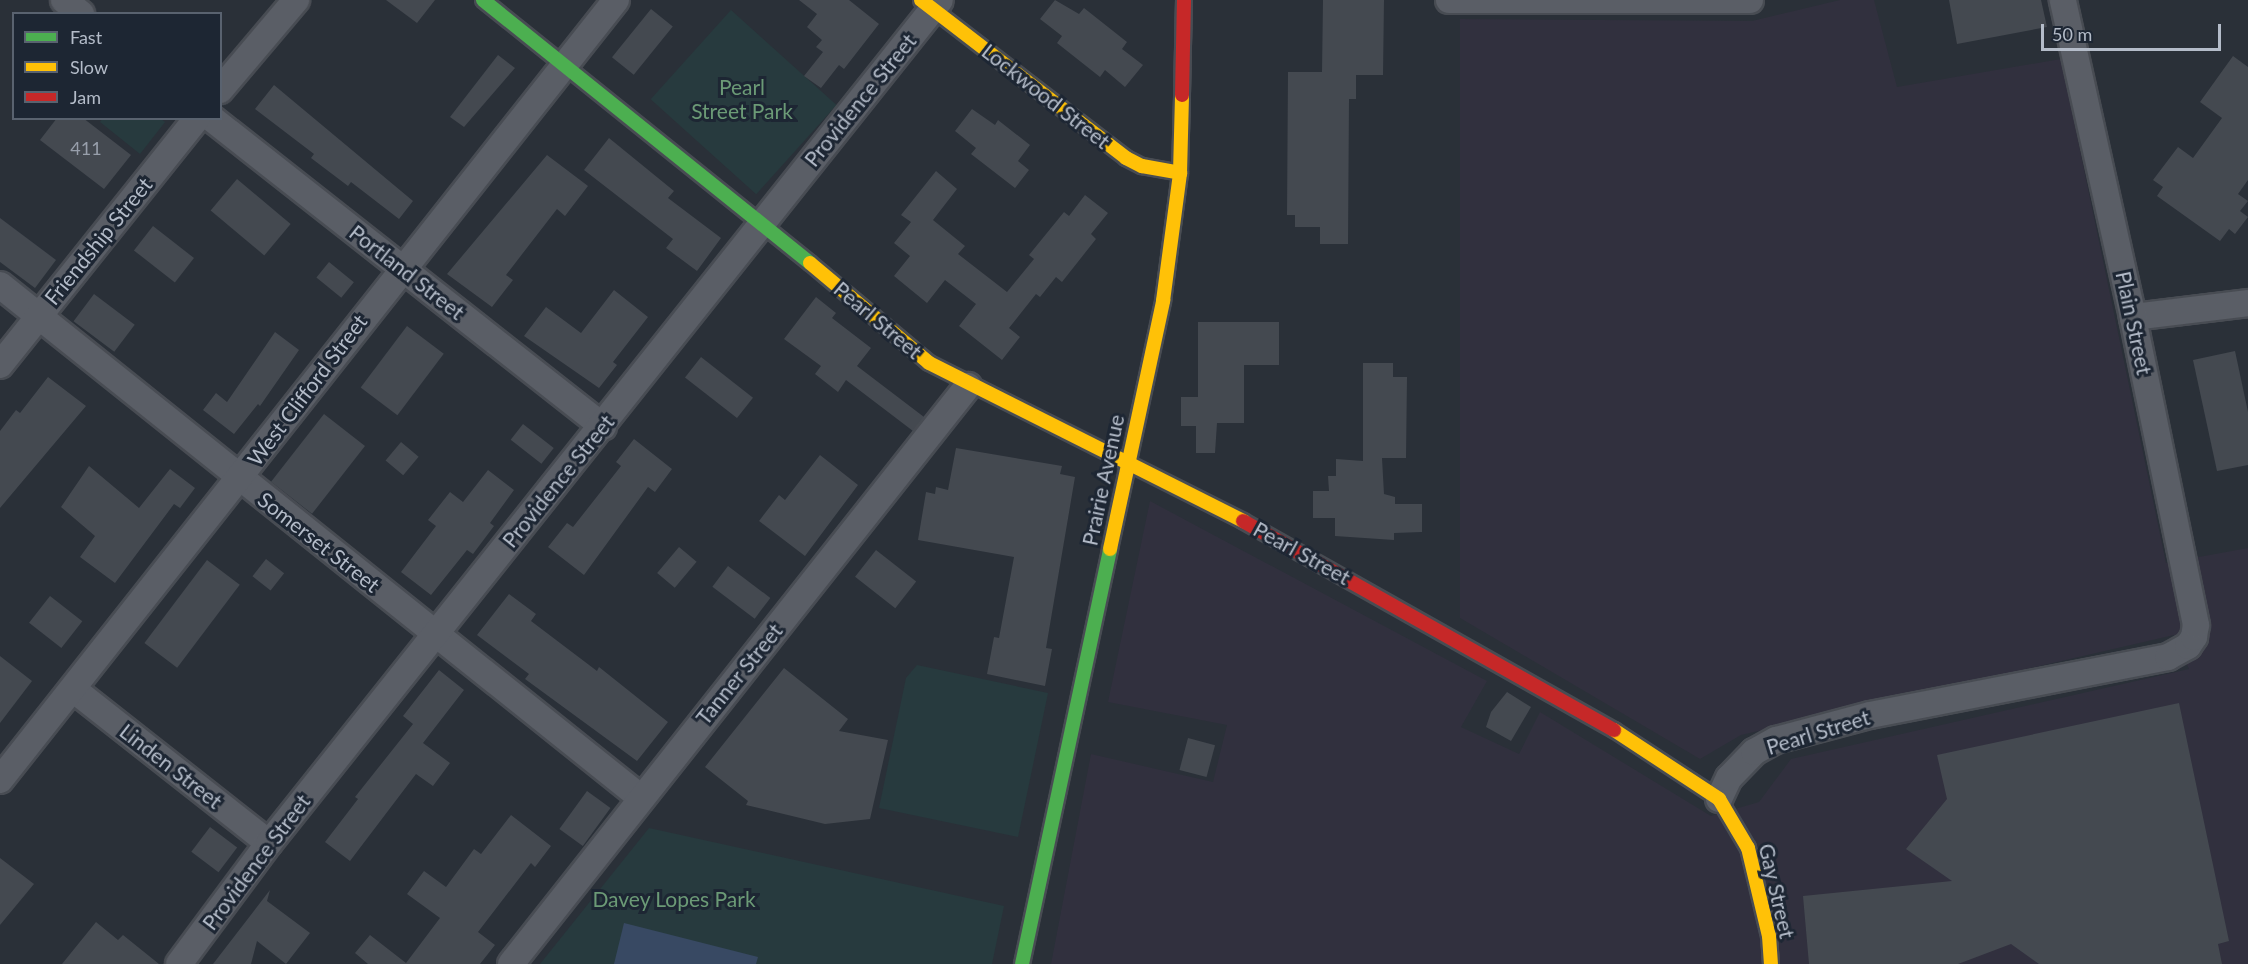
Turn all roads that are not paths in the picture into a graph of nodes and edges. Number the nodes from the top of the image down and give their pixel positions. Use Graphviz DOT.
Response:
graph roads {
  1 [pos="64,0"];
  2 [pos="296,0"];
  3 [pos="483,0"];
  4 [pos="616,0"];
  5 [pos="1184,0"];
  6 [pos="1449,0"];
  7 [pos="1750,0"];
  8 [pos="2063,0"];
  9 [pos="931,3"];
  10 [pos="79,12"];
  11 [pos="565,63"];
  12 [pos="222,88"];
  13 [pos="195,120"];
  14 [pos="215,120"];
  15 [pos="1180,173"];
  16 [pos="763,223"];
  17 [pos="401,267"];
  18 [pos="0,285"];
  19 [pos="2248,303"];
  20 [pos="38,315"];
  21 [pos="2133,317"];
  22 [pos="0,365"];
  23 [pos="968,386"];
  24 [pos="603,426"];
  25 [pos="1127,465"];
  26 [pos="239,479"];
  27 [pos="435,633"];
  28 [pos="2188,646"];
  29 [pos="73,689"];
  30 [pos="0,780"];
  31 [pos="640,797"];
  32 [pos="1719,799"];
  33 [pos="269,843"];
  34 [pos="179,964"];
  35 [pos="511,964"];
  36 [pos="1022,964"];
  37 [pos="1771,964"];
  1 -- 10 [label="street"];
  2 -- 12 [label="street"];
  3 -- 11 [label="street, Pearl Street"];
  4 -- 11 [label="street, West Clifford Street"];
  5 -- 15 [label="street, Prairie Avenue"];
  6 -- 7 [label="street"];
  8 -- 21 [label="street, Plain Street"];
  9 -- 15 [label="street, Lockwood Street"];
  9 -- 16 [label="street, Providence Street"];
  11 -- 16 [label="street, Pearl Street"];
  11 -- 17 [label="street, West Clifford Street"];
  13 -- 20 [label="street, Friendship Street"];
  14 -- 17 [label="street, Portland Street"];
  15 -- 25 [label="street, Prairie Avenue"];
  16 -- 23 [label="street, Pearl Street"];
  16 -- 24 [label="street, Providence Street"];
  17 -- 24 [label="street, Portland Street"];
  17 -- 26 [label="street, West Clifford Street"];
  18 -- 20 [label="street, Somerset Street"];
  19 -- 21 [label="street"];
  20 -- 22 [label="street, Friendship Street"];
  20 -- 26 [label="street, Somerset Street"];
  21 -- 28 [label="street, Plain Street"];
  23 -- 25 [label="street, Pearl Street"];
  23 -- 31 [label="street, Tanner Street"];
  24 -- 27 [label="street, Providence Street"];
  25 -- 32 [label="street, Pearl Street"];
  25 -- 36 [label="street, Prairie Avenue"];
  26 -- 27 [label="street, Somerset Street"];
  26 -- 29 [label="street, West Clifford Street"];
  27 -- 31 [label="street, Somerset Street"];
  27 -- 33 [label="street, Providence Street"];
  28 -- 32 [label="street, Pearl Street"];
  29 -- 30 [label="street, West Clifford Street"];
  29 -- 33 [label="street, Linden Street"];
  31 -- 35 [label="street, Tanner Street"];
  32 -- 37 [label="street, Gay Street"];
  33 -- 34 [label="street, Providence Street"];
}
